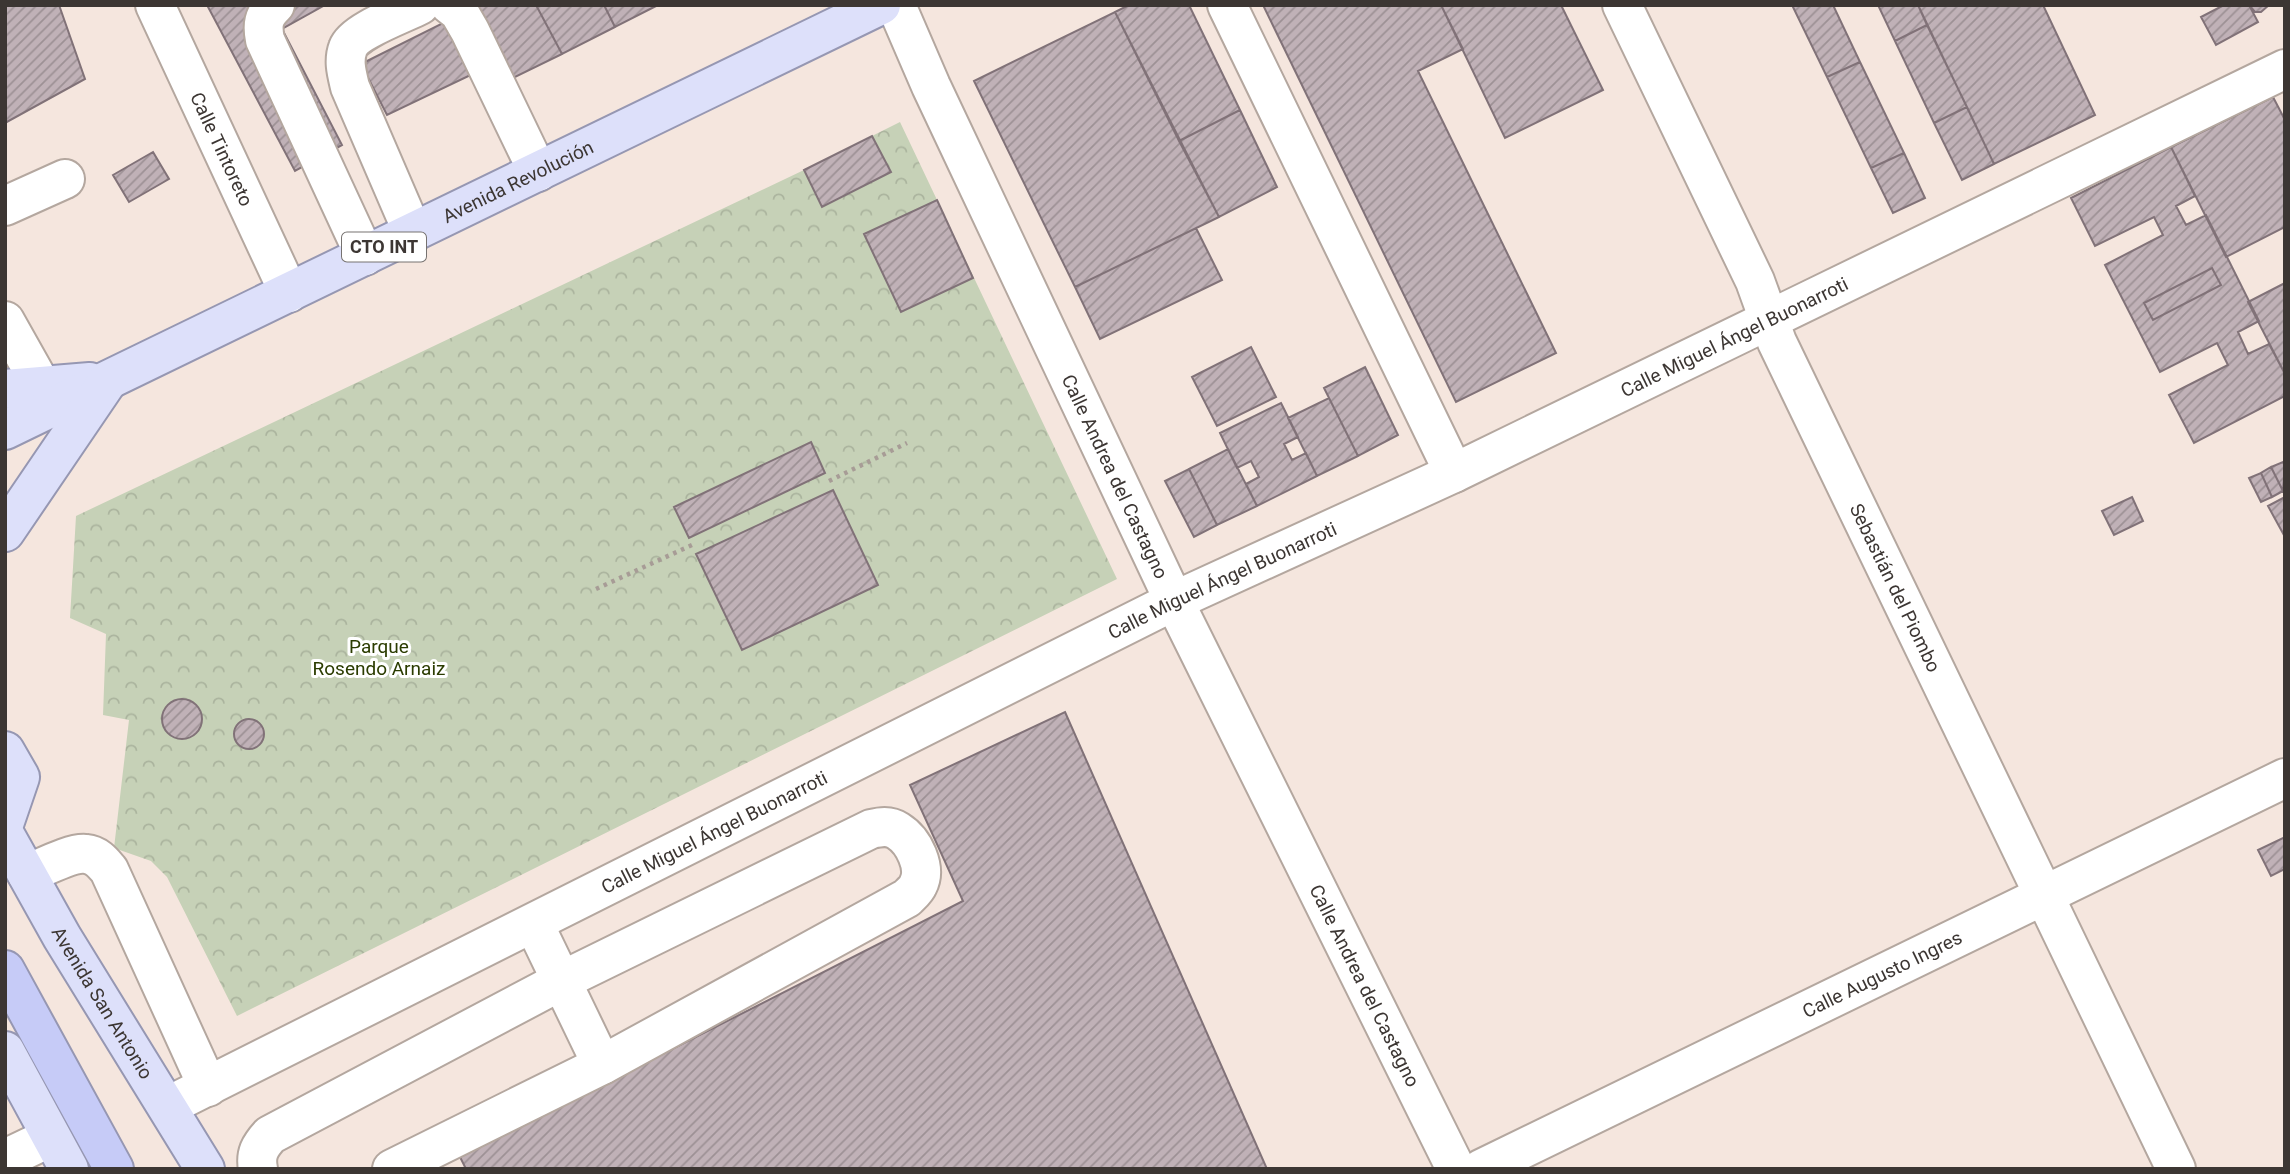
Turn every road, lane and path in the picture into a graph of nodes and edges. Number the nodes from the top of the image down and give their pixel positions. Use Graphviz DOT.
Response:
graph roads {
  1 [pos="155,5"];
  2 [pos="275,5"];
  3 [pos="420,5"];
  4 [pos="450,5"];
  5 [pos="881,5"];
  6 [pos="896,5"];
  7 [pos="1227,5"];
  8 [pos="1622,5"];
  9 [pos="2285,69"];
  10 [pos="538,172"];
  11 [pos="65,179"];
  12 [pos="5,206"];
  13 [pos="413,233"];
  14 [pos="365,256"];
  15 [pos="289,293"];
  16 [pos="1770,320"];
  17 [pos="5,321"];
  18 [pos="108,380"];
  19 [pos="23,387"];
  20 [pos="5,430"];
  21 [pos="907,443"];
  22 [pos="1454,473"];
  23 [pos="829,481"];
  24 [pos="5,531"];
  25 [pos="692,545"];
  26 [pos="596,589"];
  27 [pos="1174,601"];
  28 [pos="5,751"];
  29 [pos="2285,778"];
  30 [pos="5,821"];
  31 [pos="5,835"];
  32 [pos="27,874"];
  33 [pos="2046,895"];
  34 [pos="534,924"];
  35 [pos="5,970"];
  36 [pos="561,981"];
  37 [pos="5,1018"];
  38 [pos="5,1051"];
  39 [pos="602,1065"];
  40 [pos="208,1087"];
  41 [pos="168,1106"];
  42 [pos="60,1153"];
  43 [pos="5,1160"];
  44 [pos="409,1165"];
  45 [pos="88,1169"];
  46 [pos="114,1169"];
  47 [pos="205,1169"];
  48 [pos="258,1169"];
  49 [pos="1456,1169"];
  50 [pos="1481,1169"];
  51 [pos="2176,1169"];
  1 -- 15 [label="street, Calle Tintoreto"];
  2 -- 14 [label="street"];
  3 -- 13 [label="street"];
  4 -- 10 [label="street"];
  5 -- 10 [label="main road, Avenida Revolución / CTO INT"];
  6 -- 27 [label="street, Calle Andrea del Castagno"];
  7 -- 22 [label="street"];
  8 -- 16 [label="street, Sebastián del Piombo"];
  9 -- 16 [label="street, Calle Miguel Ángel Buonarroti"];
  10 -- 13 [label="main road, Avenida Revolución / CTO INT"];
  11 -- 12 [label="street"];
  13 -- 14 [label="main road, Avenida Revolución / CTO INT"];
  14 -- 15 [label="main road, Avenida Revolución / CTO INT"];
  15 -- 18 [label="main road, Avenida Revolución / CTO INT"];
  16 -- 22 [label="street, Calle Miguel Ángel Buonarroti"];
  16 -- 33 [label="street, Sebastián del Piombo"];
  17 -- 19 [label="street"];
  18 -- 19 [label="main road"];
  18 -- 20 [label="main road, Avenida Revolución / CTO INT"];
  18 -- 24 [label="main road"];
  21 -- 23 [label="path"];
  22 -- 27 [label="street, Calle Miguel Ángel Buonarroti"];
  25 -- 26 [label="path"];
  27 -- 34 [label="street, Calle Miguel Ángel Buonarroti"];
  27 -- 49 [label="street, Calle Andrea del Castagno"];
  28 -- 30 [label="main road"];
  29 -- 33 [label="street, Calle Augusto Ingres"];
  31 -- 32 [label="main road, Avenida San Antonio"];
  32 -- 40 [label="street"];
  32 -- 41 [label="main road, Avenida San Antonio"];
  33 -- 50 [label="street, Calle Augusto Ingres"];
  33 -- 51 [label="street, Sebastián del Piombo"];
  34 -- 36 [label="street"];
  34 -- 40 [label="street, Calle Miguel Ángel Buonarroti"];
  35 -- 46 [label="highway"];
  36 -- 39 [label="street"];
  36 -- 39 [label="street"];
  36 -- 48 [label="street"];
  37 -- 45 [label="highway"];
  38 -- 42 [label="main road"];
  39 -- 44 [label="street"];
  40 -- 41 [label="street, Calle Miguel Ángel Buonarroti"];
  41 -- 47 [label="main road, Avenida San Antonio"];
  42 -- 43 [label="street"];
}
